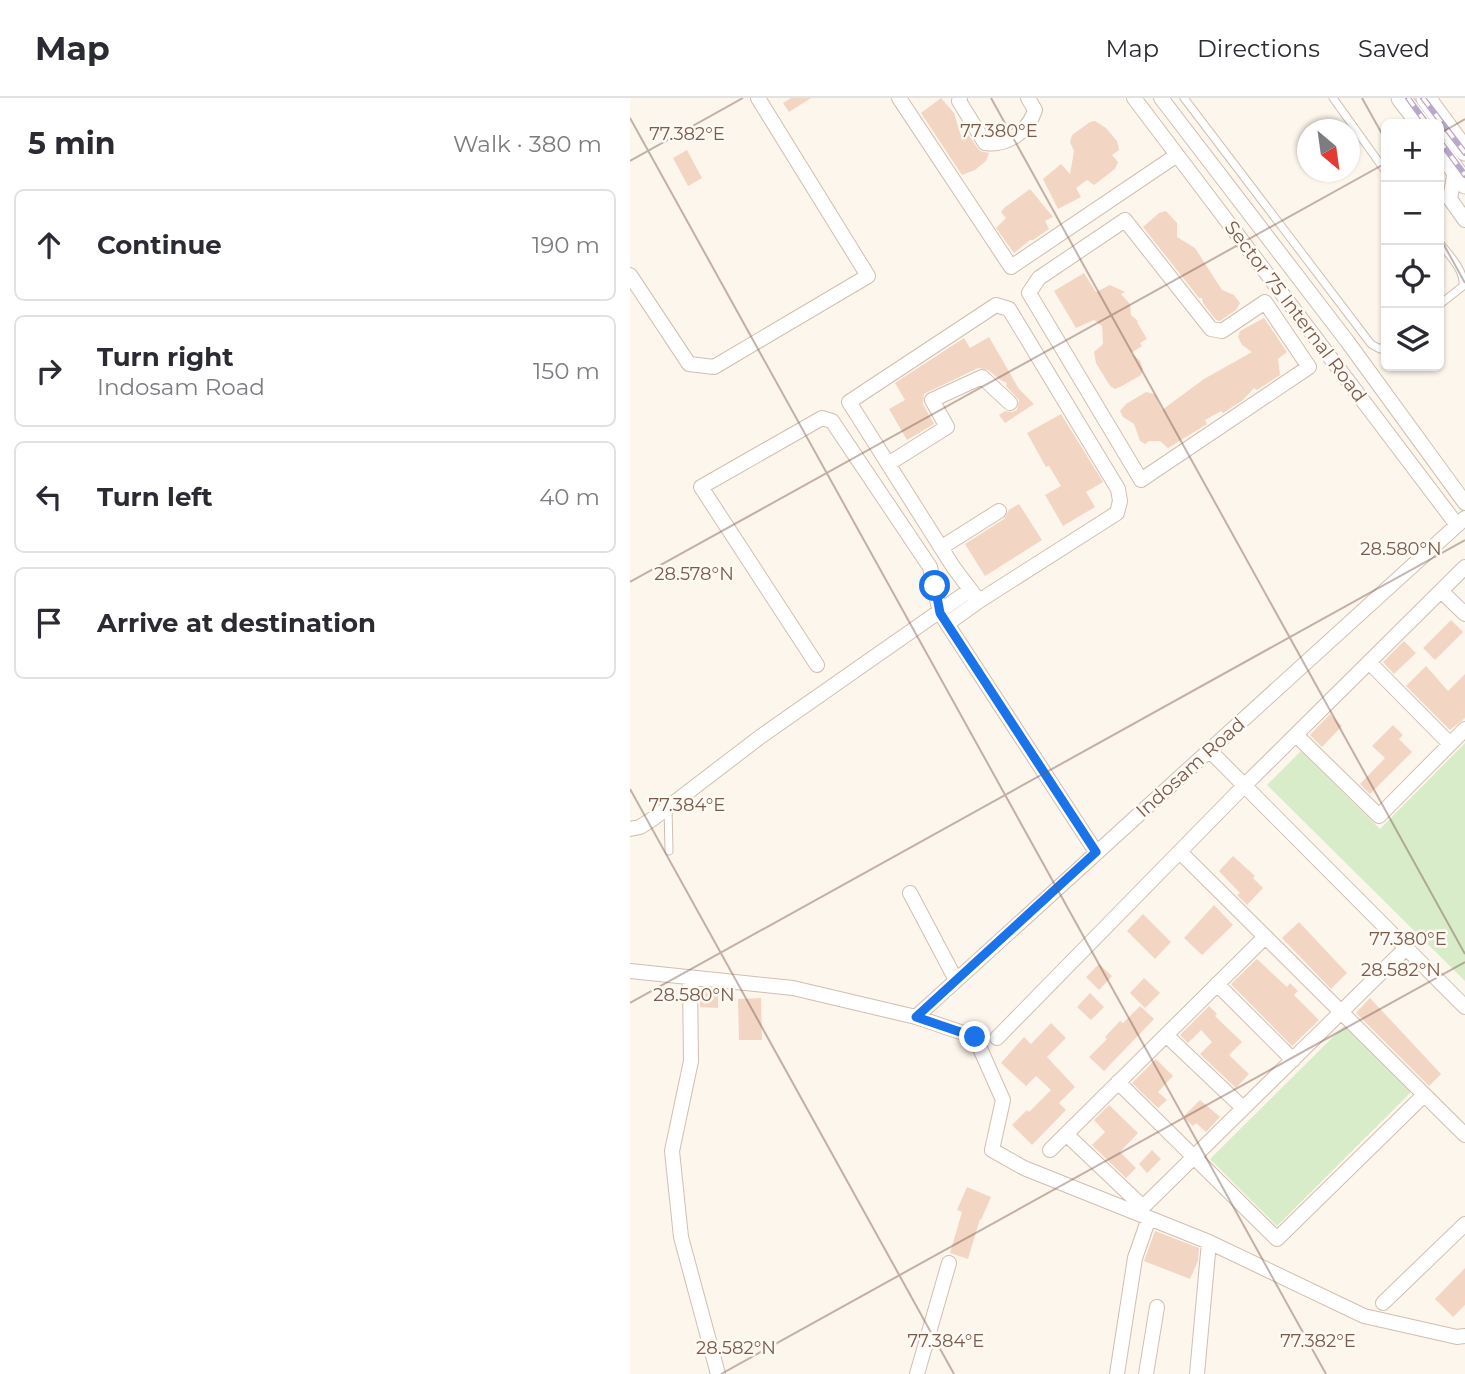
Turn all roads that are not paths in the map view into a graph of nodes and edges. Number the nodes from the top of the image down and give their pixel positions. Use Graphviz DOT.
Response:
graph roads {
  1 [pos="758,98"];
  2 [pos="899,98"];
  3 [pos="960,98"];
  4 [pos="1028,98"];
  5 [pos="1134,98"];
  6 [pos="1161,98"];
  7 [pos="1184,98"];
  8 [pos="1333,98"];
  9 [pos="1401,98"];
  10 [pos="1426,98"];
  11 [pos="1417,119"];
  12 [pos="1465,151"];
  13 [pos="1177,155"];
  14 [pos="1448,163"];
  15 [pos="1381,165"];
  16 [pos="1465,220"];
  17 [pos="1444,249"];
  18 [pos="630,275"];
  19 [pos="1280,290"];
  20 [pos="1444,301"];
  21 [pos="1265,302"];
  22 [pos="1381,348"];
  23 [pos="1010,403"];
  24 [pos="888,464"];
  25 [pos="1465,503"];
  26 [pos="999,511"];
  27 [pos="1461,522"];
  28 [pos="942,547"];
  29 [pos="1465,567"];
  30 [pos="1441,591"];
  31 [pos="974,596"];
  32 [pos="1465,614"];
  33 [pos="944,619"];
  34 [pos="1369,662"];
  35 [pos="817,665"];
  36 [pos="1465,729"];
  37 [pos="1296,735"];
  38 [pos="1450,744"];
  39 [pos="1209,750"];
  40 [pos="1244,787"];
  41 [pos="668,807"];
  42 [pos="630,830"];
  43 [pos="669,851"];
  44 [pos="1096,852"];
  45 [pos="1180,852"];
  46 [pos="910,893"];
  47 [pos="1265,937"];
  48 [pos="1406,948"];
  49 [pos="630,971"];
  50 [pos="690,978"];
  51 [pos="956,980"];
  52 [pos="1217,984"];
  53 [pos="1465,1007"];
  54 [pos="1341,1012"];
  55 [pos="916,1017"];
  56 [pos="1166,1035"];
  57 [pos="998,1038"];
  58 [pos="1293,1060"];
  59 [pos="1118,1082"];
  60 [pos="1424,1094"];
  61 [pos="1243,1108"];
  62 [pos="1066,1134"];
  63 [pos="1465,1135"];
  64 [pos="1050,1150"];
  65 [pos="1194,1157"];
  66 [pos="1149,1218"];
  67 [pos="1465,1224"];
  68 [pos="1209,1242"];
  69 [pos="949,1263"];
  70 [pos="1382,1303"];
  71 [pos="1157,1307"];
  72 [pos="1465,1336"];
  73 [pos="718,1374"];
  74 [pos="917,1374"];
  75 [pos="1117,1374"];
  76 [pos="1146,1374"];
  77 [pos="1197,1374"];
  1 -- 18 [label="street"];
  2 -- 13 [label="street"];
  3 -- 4 [label="street"];
  5 -- 13 [label="street, Sector 75 Internal Road"];
  6 -- 25 [label="street, Sector 75 Internal Road"];
  7 -- 22 [label="lane"];
  8 -- 15 [label="lane"];
  9 -- 11 [label="main road"];
  10 -- 12 [label="main road"];
  13 -- 19 [label="street, Sector 75 Internal Road"];
  14 -- 16 [label="street"];
  17 -- 20 [label="lane"];
  19 -- 21 [label="street"];
  19 -- 27 [label="street, Sector 75 Internal Road"];
  21 -- 21 [label="street"];
  23 -- 24 [label="street"];
  24 -- 28 [label="street"];
  24 -- 31 [label="street"];
  26 -- 28 [label="street"];
  27 -- 39 [label="street, Indosam Road"];
  28 -- 31 [label="street"];
  29 -- 30 [label="street"];
  30 -- 32 [label="street"];
  30 -- 34 [label="street"];
  31 -- 33 [label="street"];
  33 -- 35 [label="street"];
  33 -- 41 [label="street"];
  33 -- 44 [label="street"];
  34 -- 37 [label="street"];
  34 -- 38 [label="street"];
  36 -- 38 [label="street"];
  37 -- 38 [label="street"];
  37 -- 40 [label="street"];
  39 -- 40 [label="street"];
  39 -- 44 [label="street, Indosam Road"];
  40 -- 45 [label="street"];
  40 -- 48 [label="street"];
  41 -- 42 [label="street"];
  41 -- 43 [label="lane"];
  44 -- 51 [label="street, Indosam Road"];
  45 -- 47 [label="street"];
  45 -- 57 [label="street"];
  46 -- 51 [label="street"];
  47 -- 52 [label="street"];
  47 -- 54 [label="street"];
  48 -- 53 [label="street"];
  48 -- 54 [label="street"];
  49 -- 50 [label="street"];
  50 -- 55 [label="street"];
  50 -- 73 [label="street"];
  51 -- 55 [label="street, Indosam Road"];
  52 -- 56 [label="street"];
  52 -- 58 [label="street"];
  54 -- 58 [label="street"];
  54 -- 60 [label="street"];
  55 -- 66 [label="street"];
  56 -- 59 [label="street"];
  56 -- 61 [label="street"];
  58 -- 61 [label="street"];
  59 -- 62 [label="street"];
  59 -- 65 [label="street"];
  60 -- 63 [label="street"];
  60 -- 65 [label="street"];
  61 -- 65 [label="street"];
  62 -- 64 [label="street"];
  62 -- 65 [label="street"];
  66 -- 68 [label="street"];
  66 -- 75 [label="street"];
  67 -- 70 [label="street"];
  68 -- 72 [label="street"];
  68 -- 77 [label="street"];
  69 -- 74 [label="street"];
  71 -- 76 [label="street"];
}
